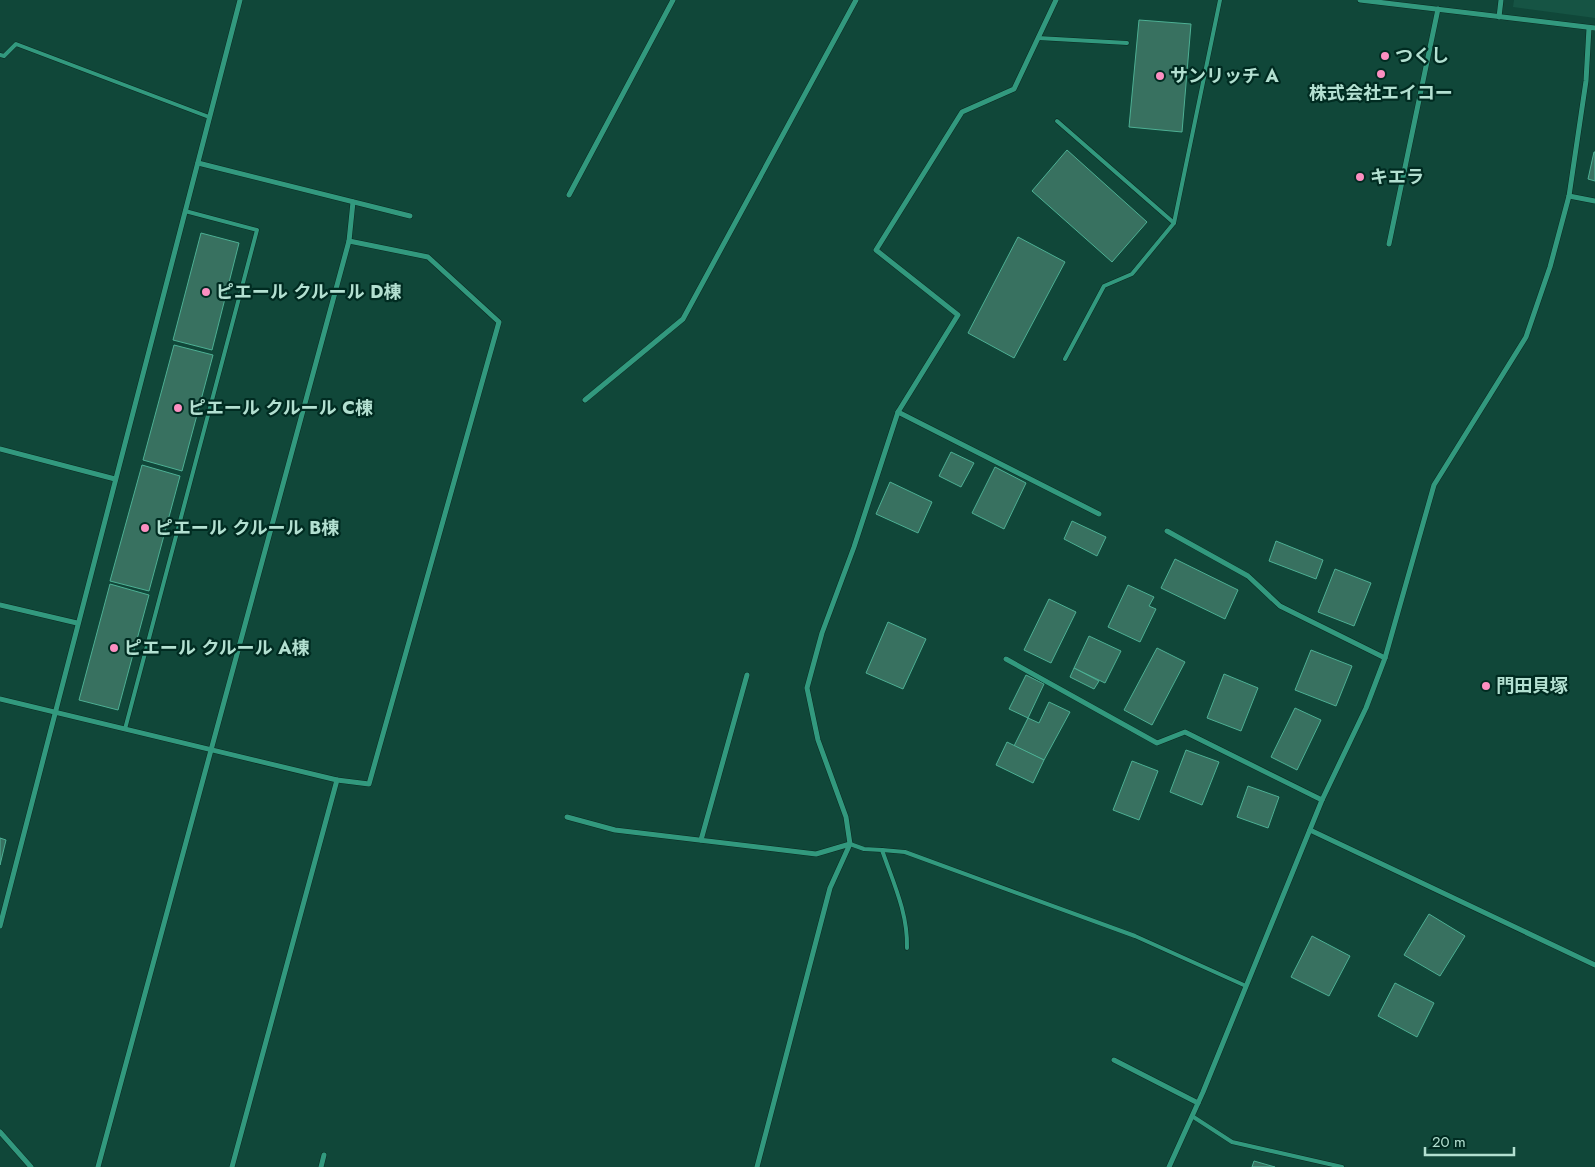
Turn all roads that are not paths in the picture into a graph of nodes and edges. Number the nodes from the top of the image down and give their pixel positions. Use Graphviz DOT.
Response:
graph roads {
  1 [pos="240,0"];
  2 [pos="673,0"];
  3 [pos="856,0"];
  4 [pos="1056,0"];
  5 [pos="1220,0"];
  6 [pos="1360,0"];
  7 [pos="1500,0"];
  8 [pos="1438,9"];
  9 [pos="1499,17"];
  10 [pos="1592,28"];
  11 [pos="1038,38"];
  12 [pos="1127,43"];
  13 [pos="0,55"];
  14 [pos="209,117"];
  15 [pos="1057,122"];
  16 [pos="198,163"];
  17 [pos="569,195"];
  18 [pos="1568,196"];
  19 [pos="1595,201"];
  20 [pos="353,202"];
  21 [pos="185,211"];
  22 [pos="410,216"];
  23 [pos="1174,223"];
  24 [pos="349,241"];
  25 [pos="1389,244"];
  26 [pos="1065,359"];
  27 [pos="585,400"];
  28 [pos="898,412"];
  29 [pos="0,449"];
  30 [pos="115,479"];
  31 [pos="1099,514"];
  32 [pos="1167,531"];
  33 [pos="0,605"];
  34 [pos="77,622"];
  35 [pos="1385,658"];
  36 [pos="1006,659"];
  37 [pos="747,675"];
  38 [pos="0,699"];
  39 [pos="56,712"];
  40 [pos="125,729"];
  41 [pos="211,750"];
  42 [pos="337,780"];
  43 [pos="1322,800"];
  44 [pos="567,817"];
  45 [pos="1310,830"];
  46 [pos="701,840"];
  47 [pos="850,844"];
  48 [pos="882,850"];
  49 [pos="0,926"];
  50 [pos="907,948"];
  51 [pos="1595,965"];
  52 [pos="1246,986"];
  53 [pos="1114,1060"];
  54 [pos="1198,1103"];
  55 [pos="1192,1116"];
  56 [pos="0,1132"];
  57 [pos="324,1155"];
  58 [pos="31,1167"];
  59 [pos="98,1167"];
  60 [pos="232,1167"];
  61 [pos="321,1167"];
  62 [pos="757,1167"];
  63 [pos="1170,1167"];
  64 [pos="1342,1167"];
  1 -- 14 [label="street"];
  2 -- 17 [label="street"];
  3 -- 27 [label="street"];
  4 -- 11 [label="street"];
  5 -- 23 [label="lane"];
  6 -- 8 [label="street"];
  7 -- 9 [label="street"];
  8 -- 9 [label="street"];
  8 -- 25 [label="street"];
  9 -- 10 [label="street"];
  10 -- 18 [label="street"];
  11 -- 12 [label="lane"];
  11 -- 28 [label="street"];
  13 -- 14 [label="lane"];
  14 -- 16 [label="street"];
  15 -- 23 [label="lane"];
  16 -- 20 [label="street"];
  16 -- 21 [label="street"];
  18 -- 19 [label="street"];
  18 -- 35 [label="street"];
  20 -- 22 [label="street"];
  20 -- 24 [label="street"];
  21 -- 30 [label="street"];
  21 -- 40 [label="lane"];
  23 -- 26 [label="lane"];
  24 -- 41 [label="street"];
  24 -- 42 [label="street"];
  28 -- 31 [label="street"];
  28 -- 47 [label="street"];
  29 -- 30 [label="street"];
  30 -- 34 [label="street"];
  32 -- 35 [label="street"];
  33 -- 34 [label="street"];
  34 -- 39 [label="street"];
  35 -- 43 [label="street"];
  36 -- 43 [label="street"];
  37 -- 46 [label="street"];
  38 -- 39 [label="street"];
  39 -- 40 [label="street"];
  39 -- 49 [label="street"];
  40 -- 41 [label="street"];
  41 -- 42 [label="street"];
  41 -- 59 [label="street"];
  42 -- 60 [label="street"];
  43 -- 45 [label="street"];
  44 -- 46 [label="street"];
  45 -- 51 [label="street"];
  45 -- 52 [label="street"];
  46 -- 47 [label="street"];
  47 -- 48 [label="lane"];
  47 -- 62 [label="street"];
  48 -- 50 [label="lane"];
  48 -- 52 [label="lane"];
  52 -- 54 [label="street"];
  53 -- 54 [label="street"];
  54 -- 55 [label="street"];
  55 -- 63 [label="street"];
  55 -- 64 [label="lane"];
  56 -- 58 [label="street"];
  57 -- 61 [label="street"];
}
